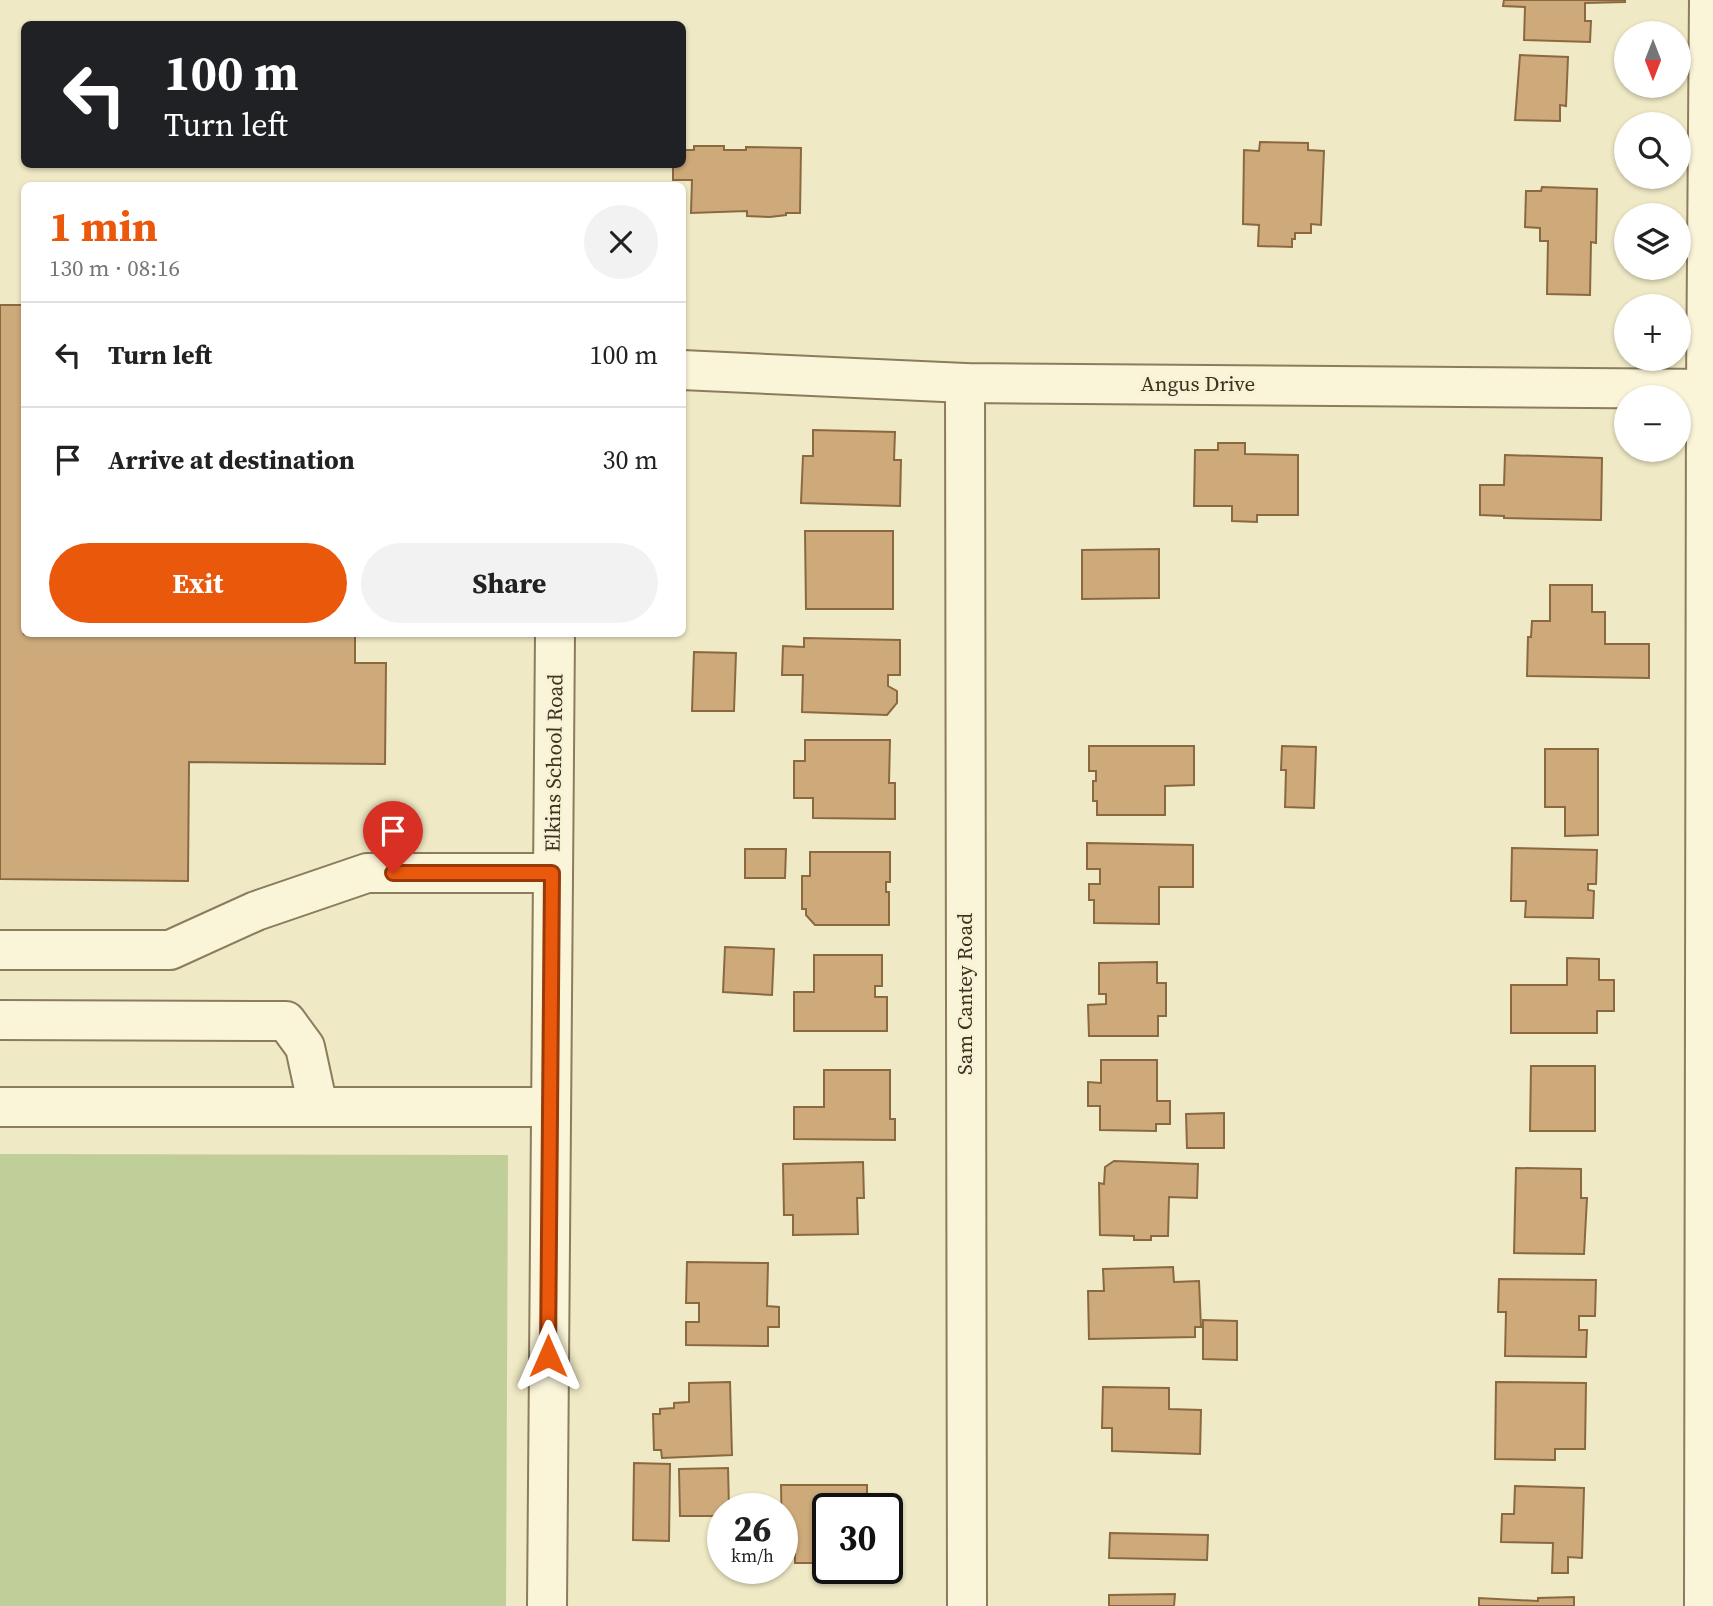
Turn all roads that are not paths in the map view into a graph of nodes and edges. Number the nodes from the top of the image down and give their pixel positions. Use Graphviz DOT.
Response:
graph roads {
  1 [pos="1709,0"];
  2 [pos="686,370"];
  3 [pos="965,383"];
  4 [pos="1709,388"];
  5 [pos="555,637"];
  6 [pos="552,873"];
  7 [pos="0,950"];
  8 [pos="0,1020"];
  9 [pos="0,1107"];
  10 [pos="318,1107"];
  11 [pos="550,1107"];
  12 [pos="547,1606"];
  13 [pos="967,1606"];
  14 [pos="1704,1606"];
  1 -- 4 [label="street"];
  2 -- 3 [label="street, Angus Drive"];
  3 -- 4 [label="street, Angus Drive"];
  3 -- 13 [label="street, Sam Cantey Road"];
  4 -- 14 [label="street"];
  5 -- 6 [label="street, Elkins School Road"];
  6 -- 7 [label="street"];
  6 -- 11 [label="street, Elkins School Road"];
  8 -- 10 [label="street"];
  9 -- 10 [label="street"];
  10 -- 11 [label="street"];
  11 -- 12 [label="street, Elkins School Road"];
}
